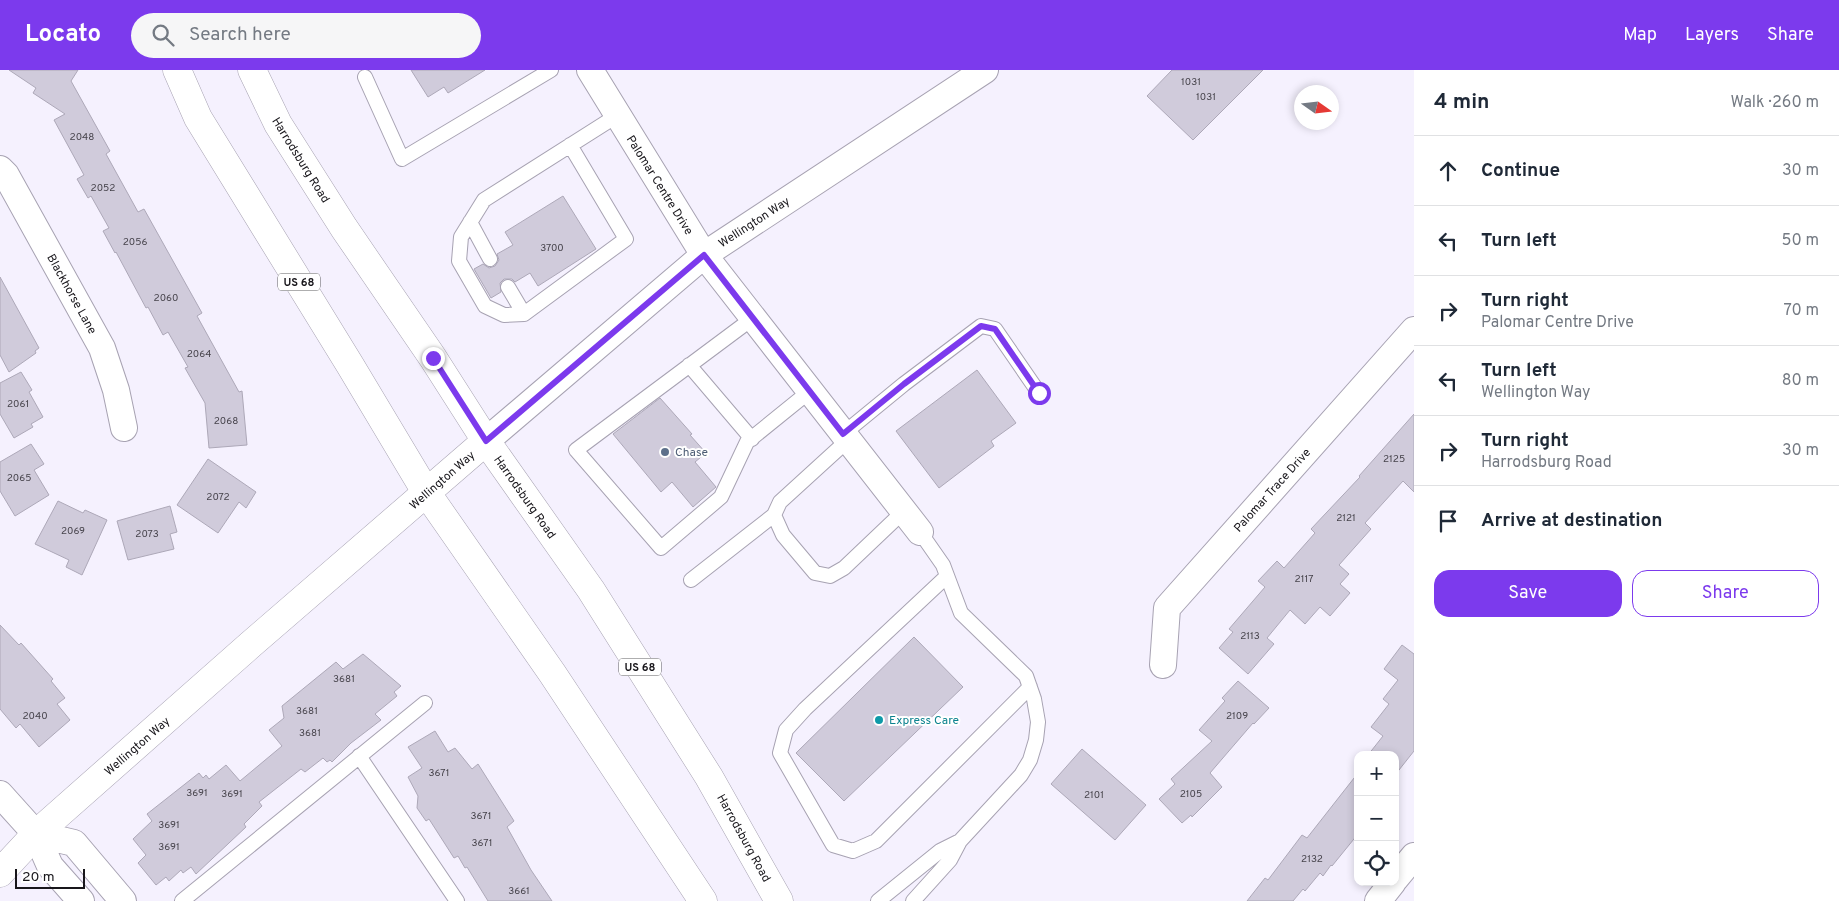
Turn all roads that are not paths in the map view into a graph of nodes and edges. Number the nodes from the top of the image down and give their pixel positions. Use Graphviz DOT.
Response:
graph roads {
  1 [pos="177,70"];
  2 [pos="252,70"];
  3 [pos="550,70"];
  4 [pos="590,70"];
  5 [pos="985,70"];
  6 [pos="365,77"];
  7 [pos="618,115"];
  8 [pos="570,145"];
  9 [pos="0,169"];
  10 [pos="470,222"];
  11 [pos="704,255"];
  12 [pos="490,259"];
  13 [pos="508,287"];
  14 [pos="524,314"];
  15 [pos="753,318"];
  16 [pos="1414,330"];
  17 [pos="690,365"];
  18 [pos="810,391"];
  19 [pos="1039,393"];
  20 [pos="124,428"];
  21 [pos="846,437"];
  22 [pos="486,441"];
  23 [pos="750,441"];
  24 [pos="426,492"];
  25 [pos="904,511"];
  26 [pos="774,515"];
  27 [pos="920,532"];
  28 [pos="947,576"];
  29 [pos="691,580"];
  30 [pos="1163,665"];
  31 [pos="1030,687"];
  32 [pos="425,703"];
  33 [pos="359,756"];
  34 [pos="0,794"];
  35 [pos="36,834"];
  36 [pos="960,841"];
  37 [pos="1414,856"];
  38 [pos="0,873"];
  39 [pos="1399,874"];
  40 [pos="1390,886"];
  41 [pos="81,901"];
  42 [pos="123,901"];
  43 [pos="182,901"];
  44 [pos="457,901"];
  45 [pos="703,901"];
  46 [pos="779,901"];
  47 [pos="878,901"];
  48 [pos="913,901"];
  49 [pos="1378,901"];
  1 -- 24 [label="main road, US 68"];
  2 -- 22 [label="main road, Harrodsburg Road / US 68"];
  3 -- 6 [label="lane"];
  4 -- 7 [label="street, Palomar Centre Drive"];
  5 -- 11 [label="street, Wellington Way"];
  7 -- 8 [label="lane"];
  7 -- 11 [label="street, Palomar Centre Drive"];
  8 -- 10 [label="lane"];
  8 -- 14 [label="lane"];
  9 -- 20 [label="street, Blackhorse Lane"];
  10 -- 12 [label="lane"];
  10 -- 14 [label="lane"];
  11 -- 15 [label="street, Palomar Centre Drive"];
  11 -- 22 [label="street, Wellington Way"];
  13 -- 14 [label="lane"];
  15 -- 17 [label="lane"];
  15 -- 18 [label="street, Palomar Centre Drive"];
  16 -- 30 [label="street, Palomar Trace Drive"];
  17 -- 23 [label="lane"];
  17 -- 23 [label="lane"];
  18 -- 21 [label="street, Palomar Centre Drive"];
  18 -- 23 [label="lane"];
  19 -- 21 [label="lane"];
  21 -- 25 [label="street, Palomar Centre Drive"];
  21 -- 26 [label="lane"];
  22 -- 24 [label="main road, Wellington Way"];
  22 -- 46 [label="main road, Harrodsburg Road / US 68"];
  24 -- 35 [label="main road, Wellington Way"];
  24 -- 45 [label="main road, US 68"];
  25 -- 26 [label="lane"];
  25 -- 27 [label="street, Palomar Centre Drive"];
  26 -- 29 [label="lane"];
  27 -- 28 [label="lane"];
  28 -- 31 [label="lane"];
  28 -- 31 [label="lane"];
  31 -- 36 [label="lane"];
  32 -- 33 [label="lane"];
  33 -- 43 [label="lane"];
  33 -- 44 [label="lane"];
  34 -- 35 [label="street"];
  35 -- 38 [label="main road, Wellington Way"];
  35 -- 41 [label="street"];
  35 -- 42 [label="street"];
  36 -- 47 [label="lane"];
  36 -- 48 [label="lane"];
  37 -- 39 [label="street"];
  40 -- 49 [label="street"];
}
